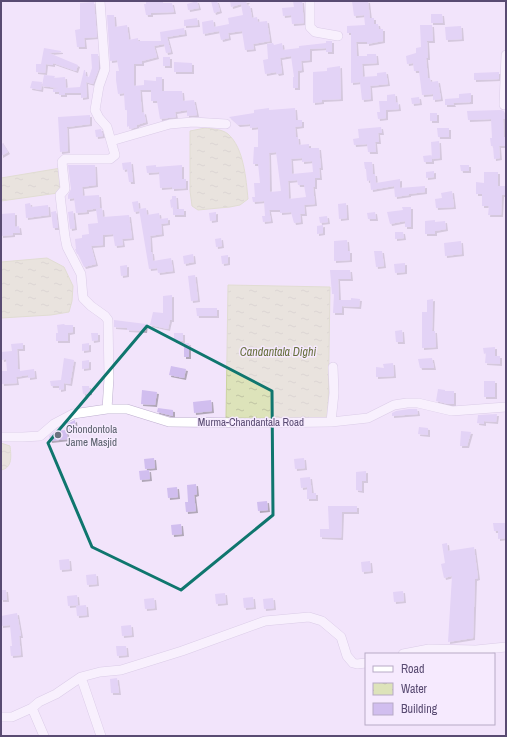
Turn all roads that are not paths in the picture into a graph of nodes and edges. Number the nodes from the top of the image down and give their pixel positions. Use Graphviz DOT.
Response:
graph roads {
  1 [pos="100,1"];
  2 [pos="310,1"];
  3 [pos="338,36"];
  4 [pos="506,55"];
  5 [pos="504,105"];
  6 [pos="226,124"];
  7 [pos="111,141"];
  8 [pos="333,367"];
  9 [pos="506,407"];
  10 [pos="107,409"];
  11 [pos="331,422"];
  12 [pos="1,437"];
  13 [pos="506,647"];
  14 [pos="408,653"];
  15 [pos="365,663"];
  16 [pos="81,677"];
  17 [pos="32,708"];
  18 [pos="1,717"];
  19 [pos="44,736"];
  20 [pos="101,736"];
  1 -- 7 [label="street"];
  2 -- 3 [label="street"];
  4 -- 5 [label="street"];
  6 -- 7 [label="street"];
  7 -- 10 [label="street"];
  8 -- 11 [label="street"];
  9 -- 11 [label="street, Murma-Chandantala Road"];
  10 -- 11 [label="street, Murma-Chandantala Road"];
  10 -- 12 [label="street, Murma-Chandantala Road"];
  13 -- 14 [label="street"];
  15 -- 16 [label="street"];
  16 -- 17 [label="street"];
  16 -- 20 [label="street"];
  17 -- 18 [label="street"];
  17 -- 19 [label="street"];
}
